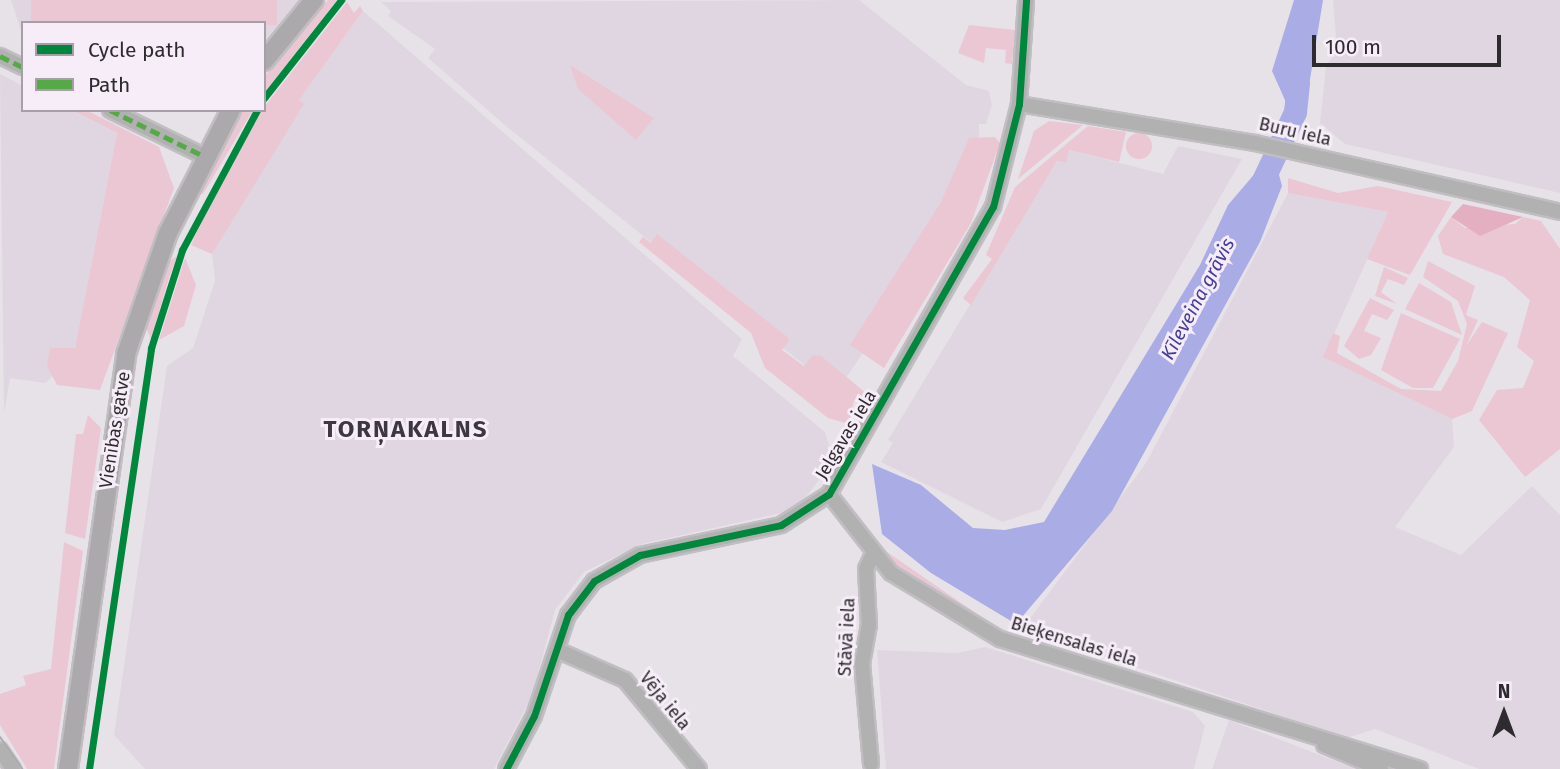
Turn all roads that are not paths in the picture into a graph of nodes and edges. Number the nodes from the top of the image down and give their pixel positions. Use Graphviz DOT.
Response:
graph roads {
  1 [pos="314,0"];
  2 [pos="1026,0"];
  3 [pos="0,56"];
  4 [pos="266,59"];
  5 [pos="21,66"];
  6 [pos="1019,104"];
  7 [pos="114,112"];
  8 [pos="230,112"];
  9 [pos="204,156"];
  10 [pos="1560,212"];
  11 [pos="829,494"];
  12 [pos="872,556"];
  13 [pos="557,650"];
  14 [pos="1314,738"];
  15 [pos="0,750"];
  16 [pos="870,764"];
  17 [pos="693,767"];
  18 [pos="13,769"];
  19 [pos="68,769"];
  20 [pos="506,769"];
  21 [pos="1381,769"];
  22 [pos="1420,769"];
  1 -- 4 [label="main road"];
  2 -- 6 [label="street, Jelgavas iela"];
  3 -- 5 [label="street"];
  6 -- 10 [label="street, Buru iela"];
  6 -- 11 [label="street, Jelgavas iela"];
  7 -- 9 [label="street"];
  8 -- 9 [label="main road, Vienības gatve"];
  9 -- 19 [label="main road, Vienības gatve"];
  11 -- 12 [label="street, Bieķensalas iela"];
  11 -- 13 [label="street, Jelgavas iela"];
  12 -- 14 [label="street, Bieķensalas iela"];
  12 -- 16 [label="street, Stāvā iela"];
  13 -- 17 [label="street, Vēja iela"];
  13 -- 20 [label="street, Jelgavas iela"];
  14 -- 21 [label="street, Bieķensalas iela"];
  14 -- 22 [label="street, Bieķensalas iela"];
  15 -- 18 [label="street"];
}
